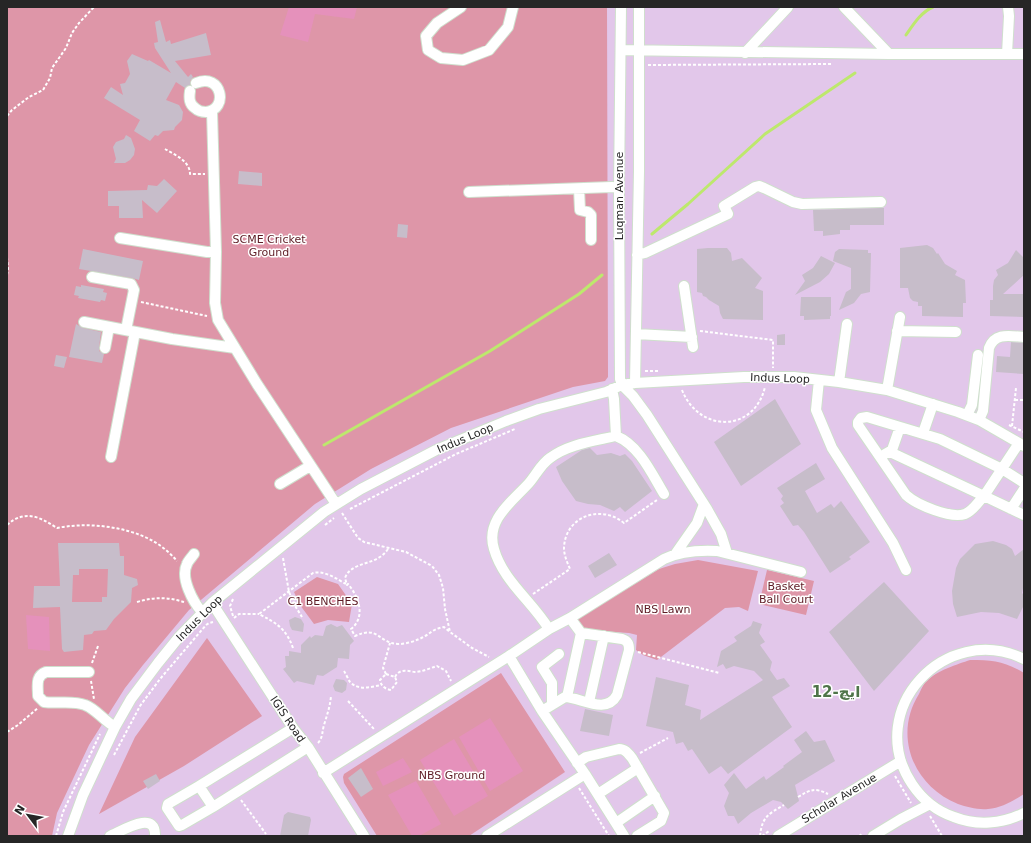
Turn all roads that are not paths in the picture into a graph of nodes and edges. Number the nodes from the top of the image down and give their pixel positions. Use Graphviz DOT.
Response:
graph roads {
  1 [pos="461,7"];
  2 [pos="513,7"];
  3 [pos="621,7"];
  4 [pos="639,7"];
  5 [pos="788,7"];
  6 [pos="1008,7"];
  7 [pos="847,8"];
  8 [pos="621,50"];
  9 [pos="639,51"];
  10 [pos="745,53"];
  11 [pos="889,54"];
  12 [pos="1007,54"];
  13 [pos="1024,54"];
  14 [pos="212,111"];
  15 [pos="619,188"];
  16 [pos="579,189"];
  17 [pos="469,192"];
  18 [pos="882,202"];
  19 [pos="120,238"];
  20 [pos="591,240"];
  21 [pos="216,252"];
  22 [pos="637,255"];
  23 [pos="92,277"];
  24 [pos="684,286"];
  25 [pos="900,317"];
  26 [pos="84,322"];
  27 [pos="848,324"];
  28 [pos="109,327"];
  29 [pos="130,331"];
  30 [pos="897,331"];
  31 [pos="956,332"];
  32 [pos="636,334"];
  33 [pos="1024,337"];
  34 [pos="105,348"];
  35 [pos="235,348"];
  36 [pos="978,355"];
  37 [pos="820,380"];
  38 [pos="839,382"];
  39 [pos="635,383"];
  40 [pos="622,385"];
  41 [pos="612,389"];
  42 [pos="887,390"];
  43 [pos="933,404"];
  44 [pos="967,415"];
  45 [pos="979,420"];
  46 [pos="900,427"];
  47 [pos="923,433"];
  48 [pos="616,436"];
  49 [pos="1022,444"];
  50 [pos="890,452"];
  51 [pos="879,456"];
  52 [pos="111,457"];
  53 [pos="310,466"];
  54 [pos="1002,469"];
  55 [pos="1024,483"];
  56 [pos="280,484"];
  57 [pos="1024,489"];
  58 [pos="664,494"];
  59 [pos="984,496"];
  60 [pos="336,504"];
  61 [pos="704,504"];
  62 [pos="1011,509"];
  63 [pos="1024,515"];
  64 [pos="727,553"];
  65 [pos="194,554"];
  66 [pos="676,554"];
  67 [pos="906,570"];
  68 [pos="801,572"];
  69 [pos="212,603"];
  70 [pos="200,610"];
  71 [pos="570,618"];
  72 [pos="549,629"];
  73 [pos="581,633"];
  74 [pos="604,636"];
  75 [pos="559,654"];
  76 [pos="505,659"];
  77 [pos="1024,659"];
  78 [pos="89,672"];
  79 [pos="567,697"];
  80 [pos="589,702"];
  81 [pos="552,704"];
  82 [pos="542,710"];
  83 [pos="111,724"];
  84 [pos="293,728"];
  85 [pos="311,746"];
  86 [pos="901,761"];
  87 [pos="577,763"];
  88 [pos="638,768"];
  89 [pos="323,773"];
  90 [pos="585,774"];
  91 [pos="199,786"];
  92 [pos="598,794"];
  93 [pos="655,796"];
  94 [pos="927,805"];
  95 [pos="213,807"];
  96 [pos="1024,813"];
  97 [pos="616,823"];
  98 [pos="68,836"];
  99 [pos="110,836"];
  100 [pos="155,836"];
  101 [pos="364,836"];
  102 [pos="487,836"];
  103 [pos="624,836"];
  104 [pos="637,836"];
  105 [pos="778,836"];
  106 [pos="873,836"];
  1 -- 2 [label="street"];
  3 -- 8 [label="street, Luqman Avenue"];
  4 -- 9 [label="street, Luqman Avenue"];
  5 -- 10 [label="street"];
  6 -- 12 [label="street"];
  7 -- 11 [label="street"];
  8 -- 9 [label="street"];
  8 -- 15 [label="street, Luqman Avenue"];
  9 -- 10 [label="street"];
  9 -- 22 [label="street, Luqman Avenue"];
  10 -- 11 [label="street"];
  11 -- 12 [label="street"];
  12 -- 13 [label="street"];
  14 -- 14 [label="street"];
  14 -- 21 [label="street"];
  15 -- 16 [label="street"];
  15 -- 40 [label="street, Luqman Avenue"];
  16 -- 17 [label="street"];
  16 -- 20 [label="street"];
  18 -- 22 [label="street"];
  19 -- 21 [label="street"];
  21 -- 35 [label="street"];
  22 -- 32 [label="street, Luqman Avenue"];
  23 -- 29 [label="street"];
  24 -- 32 [label="street"];
  25 -- 30 [label="street"];
  26 -- 28 [label="street"];
  27 -- 38 [label="street"];
  28 -- 29 [label="street"];
  28 -- 34 [label="street"];
  29 -- 35 [label="street"];
  29 -- 52 [label="street"];
  30 -- 31 [label="street"];
  30 -- 42 [label="street"];
  32 -- 39 [label="street, Luqman Avenue"];
  33 -- 45 [label="street"];
  35 -- 53 [label="street"];
  36 -- 44 [label="street"];
  37 -- 38 [label="street, Indus Loop"];
  37 -- 39 [label="street, Indus Loop"];
  37 -- 67 [label="street"];
  38 -- 42 [label="street, Indus Loop"];
  39 -- 40 [label="street, Indus Loop"];
  40 -- 41 [label="street, Indus Loop"];
  40 -- 61 [label="street"];
  41 -- 48 [label="street"];
  41 -- 60 [label="street, Indus Loop"];
  42 -- 43 [label="street, Indus Loop"];
  43 -- 44 [label="street, Indus Loop"];
  43 -- 47 [label="street"];
  44 -- 45 [label="street, Indus Loop"];
  45 -- 49 [label="street, Indus Loop"];
  46 -- 47 [label="street"];
  46 -- 50 [label="street"];
  46 -- 51 [label="street"];
  47 -- 54 [label="street"];
  48 -- 58 [label="street"];
  48 -- 72 [label="street"];
  49 -- 54 [label="street"];
  50 -- 51 [label="street"];
  50 -- 59 [label="street"];
  51 -- 59 [label="street"];
  53 -- 56 [label="street"];
  53 -- 60 [label="street"];
  54 -- 55 [label="street"];
  54 -- 59 [label="street"];
  57 -- 62 [label="street"];
  59 -- 62 [label="street"];
  60 -- 69 [label="street, Indus Loop"];
  61 -- 64 [label="street"];
  61 -- 66 [label="street"];
  62 -- 63 [label="street"];
  64 -- 66 [label="street"];
  64 -- 68 [label="street"];
  65 -- 70 [label="street"];
  66 -- 71 [label="street"];
  69 -- 70 [label="street, Indus Loop"];
  69 -- 84 [label="street, IGIS Road"];
  70 -- 83 [label="street, Indus Loop"];
  71 -- 72 [label="street"];
  71 -- 73 [label="street"];
  72 -- 76 [label="street"];
  73 -- 74 [label="street"];
  73 -- 79 [label="street"];
  74 -- 80 [label="street"];
  74 -- 80 [label="street"];
  75 -- 81 [label="street"];
  76 -- 82 [label="street"];
  76 -- 89 [label="street"];
  77 -- 86 [label="street"];
  78 -- 83 [label="street"];
  79 -- 80 [label="street"];
  79 -- 81 [label="street"];
  81 -- 82 [label="street"];
  82 -- 87 [label="street"];
  83 -- 98 [label="street, Indus Loop"];
  84 -- 85 [label="street, IGIS Road"];
  84 -- 91 [label="street"];
  85 -- 89 [label="street, IGIS Road"];
  85 -- 95 [label="street"];
  86 -- 94 [label="street"];
  86 -- 105 [label="street, Scholar Avenue"];
  87 -- 88 [label="street"];
  87 -- 90 [label="street"];
  88 -- 92 [label="street"];
  88 -- 93 [label="street"];
  89 -- 101 [label="street, IGIS Road"];
  90 -- 92 [label="street"];
  90 -- 102 [label="street"];
  91 -- 95 [label="street"];
  91 -- 95 [label="street"];
  92 -- 97 [label="street"];
  93 -- 97 [label="street"];
  93 -- 104 [label="street"];
  94 -- 96 [label="street"];
  94 -- 106 [label="street"];
  97 -- 103 [label="street"];
  99 -- 100 [label="street"];
}
